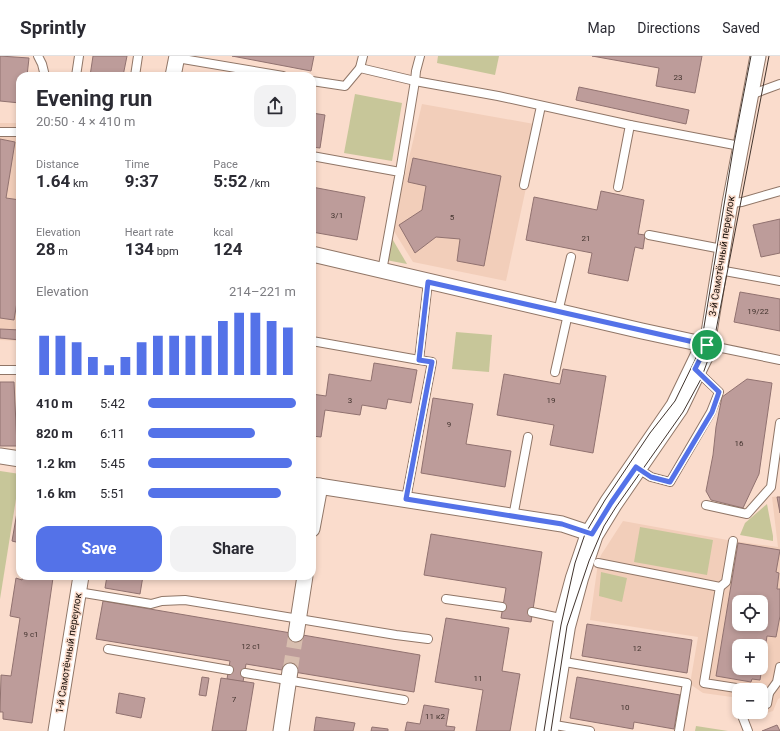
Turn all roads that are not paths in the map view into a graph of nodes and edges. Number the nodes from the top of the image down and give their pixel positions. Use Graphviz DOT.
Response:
graph roads {
  1 [pos="38,56"];
  2 [pos="79,56"];
  3 [pos="138,56"];
  4 [pos="363,56"];
  5 [pos="420,56"];
  6 [pos="758,56"];
  7 [pos="177,57"];
  8 [pos="360,68"];
  9 [pos="45,72"];
  10 [pos="77,72"];
  11 [pos="136,72"];
  12 [pos="174,72"];
  13 [pos="234,72"];
  14 [pos="415,81"];
  15 [pos="316,82"];
  16 [pos="780,84"];
  17 [pos="750,95"];
  18 [pos="541,106"];
  19 [pos="630,125"];
  20 [pos="0,132"];
  21 [pos="16,132"];
  22 [pos="740,146"];
  23 [pos="316,157"];
  24 [pos="400,172"];
  25 [pos="524,185"];
  26 [pos="618,187"];
  27 [pos="780,191"];
  28 [pos="730,202"];
  29 [pos="649,235"];
  30 [pos="722,249"];
  31 [pos="316,255"];
  32 [pos="570,257"];
  33 [pos="719,270"];
  34 [pos="382,271"];
  35 [pos="780,281"];
  36 [pos="428,282"];
  37 [pos="563,313"];
  38 [pos="316,342"];
  39 [pos="707,345"];
  40 [pos="419,360"];
  41 [pos="780,360"];
  42 [pos="695,369"];
  43 [pos="0,370"];
  44 [pos="16,370"];
  45 [pos="555,372"];
  46 [pos="780,423"];
  47 [pos="528,437"];
  48 [pos="0,456"];
  49 [pos="16,459"];
  50 [pos="636,467"];
  51 [pos="316,486"];
  52 [pos="406,499"];
  53 [pos="706,505"];
  54 [pos="513,517"];
  55 [pos="592,534"];
  56 [pos="732,541"];
  57 [pos="598,563"];
  58 [pos="80,580"];
  59 [pos="304,580"];
  60 [pos="720,586"];
  61 [pos="78,592"];
  62 [pos="446,599"];
  63 [pos="502,607"];
  64 [pos="532,612"];
  65 [pos="298,619"];
  66 [pos="566,619"];
  67 [pos="296,634"];
  68 [pos="428,639"];
  69 [pos="108,649"];
  70 [pos="558,661"];
  71 [pos="780,666"];
  72 [pos="229,670"];
  73 [pos="245,673"];
  74 [pos="289,676"];
  75 [pos="732,687"];
  76 [pos="768,690"];
  77 [pos="404,700"];
  78 [pos="743,719"];
  79 [pos="548,728"];
  80 [pos="56,731"];
  81 [pos="280,731"];
  82 [pos="590,731"];
  83 [pos="679,731"];
  84 [pos="748,731"];
  1 -- 9 [label="lane"];
  2 -- 10 [label="lane"];
  3 -- 11 [label="lane"];
  4 -- 8 [label="lane"];
  5 -- 14 [label="lane"];
  6 -- 17 [label="street, 3-й Самотёчный переулок"];
  7 -- 12 [label="street"];
  7 -- 13 [label="lane"];
  8 -- 14 [label="lane"];
  8 -- 15 [label="lane"];
  14 -- 18 [label="lane"];
  14 -- 24 [label="lane"];
  16 -- 17 [label="lane"];
  17 -- 22 [label="street, 3-й Самотёчный переулок"];
  18 -- 19 [label="lane"];
  18 -- 25 [label="lane"];
  19 -- 22 [label="lane"];
  19 -- 26 [label="lane"];
  20 -- 21 [label="lane"];
  22 -- 28 [label="street, 3-й Самотёчный переулок"];
  23 -- 24 [label="lane"];
  24 -- 34 [label="lane"];
  27 -- 28 [label="lane"];
  28 -- 30 [label="street, 3-й Самотёчный переулок"];
  29 -- 30 [label="lane"];
  30 -- 33 [label="street, 3-й Самотёчный переулок"];
  31 -- 34 [label="street"];
  32 -- 37 [label="lane"];
  33 -- 35 [label="lane"];
  33 -- 39 [label="street, 3-й Самотёчный переулок"];
  34 -- 36 [label="street"];
  36 -- 37 [label="street"];
  36 -- 40 [label="lane"];
  37 -- 39 [label="street"];
  37 -- 45 [label="lane"];
  38 -- 40 [label="lane"];
  39 -- 41 [label="lane"];
  39 -- 42 [label="street, 3-й Самотёчный переулок"];
  40 -- 52 [label="lane"];
  42 -- 50 [label="street, 3-й Самотёчный переулок"];
  42 -- 50 [label="lane"];
  43 -- 44 [label="lane"];
  46 -- 53 [label="lane"];
  47 -- 54 [label="lane"];
  48 -- 49 [label="street"];
  50 -- 55 [label="street, 3-й Самотёчный переулок"];
  51 -- 52 [label="street"];
  52 -- 54 [label="street"];
  54 -- 55 [label="street"];
  55 -- 66 [label="street, 3-й Самотёчный переулок"];
  56 -- 60 [label="lane"];
  57 -- 60 [label="lane"];
  58 -- 61 [label="street, 1-й Самотёчный переулок"];
  59 -- 65 [label="street"];
  60 -- 75 [label="lane"];
  61 -- 65 [label="lane"];
  61 -- 80 [label="street, 1-й Самотёчный переулок"];
  62 -- 63 [label="lane"];
  64 -- 66 [label="lane"];
  65 -- 67 [label="street"];
  65 -- 68 [label="lane"];
  66 -- 70 [label="street, 3-й Самотёчный переулок"];
  69 -- 72 [label="lane"];
  70 -- 79 [label="street, 3-й Самотёчный переулок"];
  70 -- 83 [label="lane"];
  71 -- 76 [label="lane"];
  73 -- 74 [label="lane"];
  74 -- 77 [label="lane"];
  74 -- 81 [label="street"];
  78 -- 84 [label="lane"];
  79 -- 82 [label="lane"];
}
